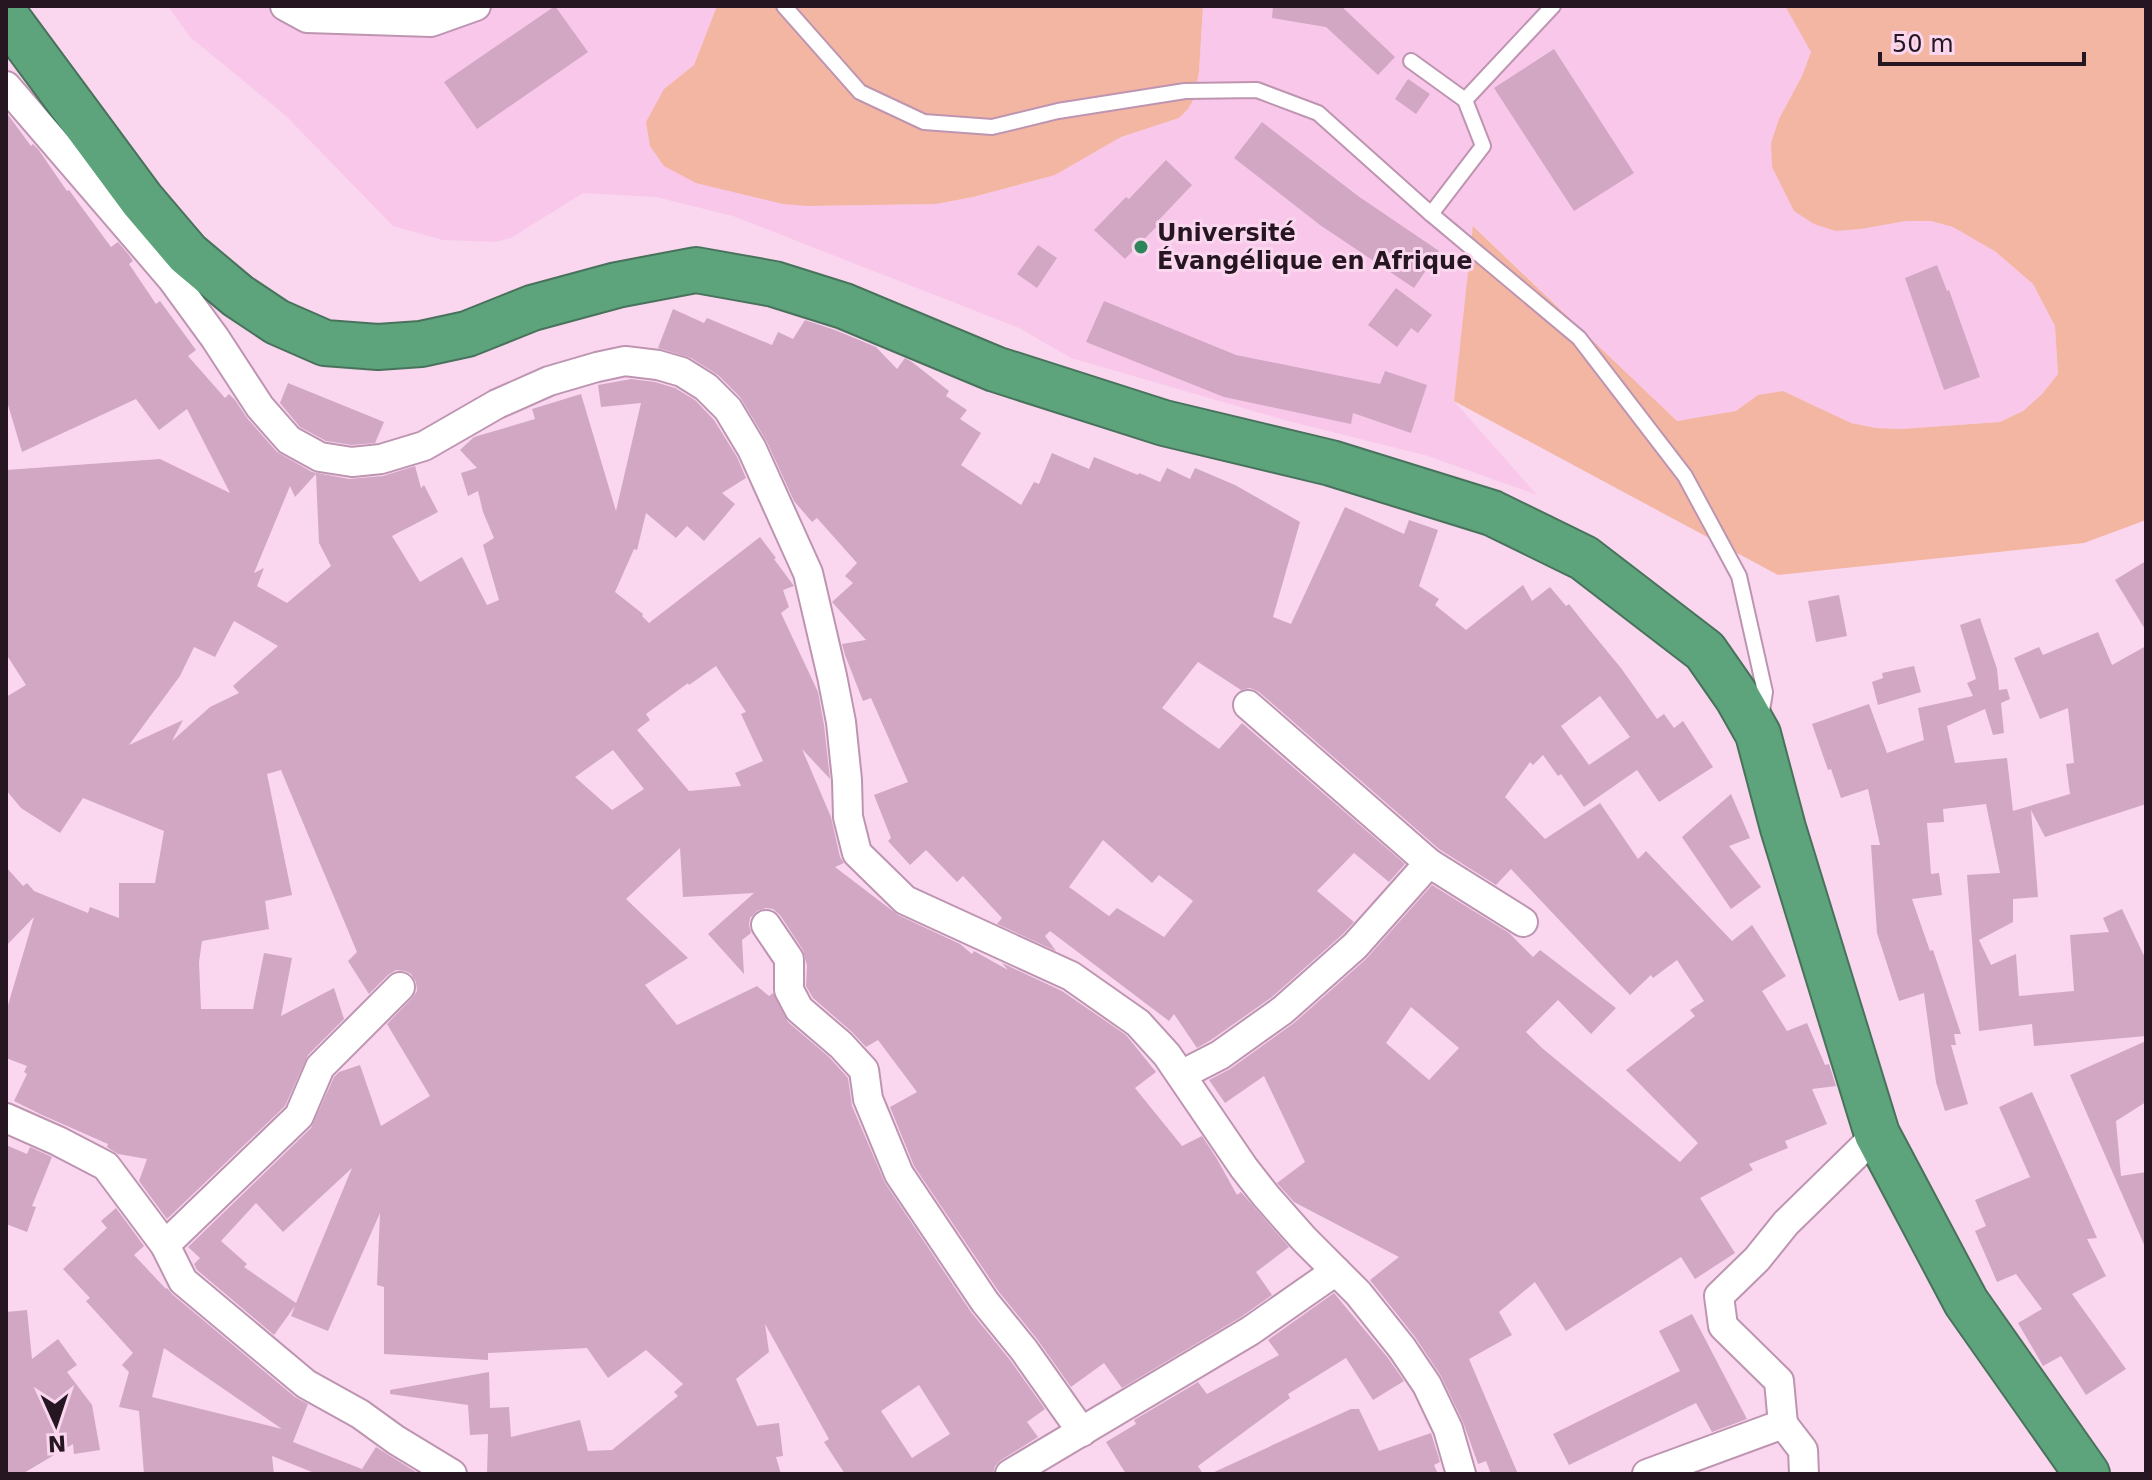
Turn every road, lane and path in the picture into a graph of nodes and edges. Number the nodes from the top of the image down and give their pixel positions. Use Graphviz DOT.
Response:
graph roads {
  1 [pos="285,6"];
  2 [pos="476,6"];
  3 [pos="784,6"];
  4 [pos="1553,6"];
  5 [pos="6,16"];
  6 [pos="1411,61"];
  7 [pos="6,86"];
  8 [pos="1465,100"];
  9 [pos="1431,214"];
  10 [pos="1248,705"];
  11 [pos="1758,734"];
  12 [pos="1429,863"];
  13 [pos="1523,922"];
  14 [pos="766,925"];
  15 [pos="400,987"];
  16 [pos="1181,1075"];
  17 [pos="6,1118"];
  18 [pos="1877,1134"];
  19 [pos="165,1245"];
  20 [pos="1336,1271"];
  21 [pos="1783,1424"];
  22 [pos="1082,1432"];
  23 [pos="439,1471"];
  24 [pos="1010,1474"];
  25 [pos="1461,1474"];
  26 [pos="1647,1474"];
  27 [pos="1804,1474"];
  28 [pos="2087,1474"];
  1 -- 2 [label="street"];
  3 -- 9 [label="lane"];
  4 -- 8 [label="lane"];
  5 -- 11 [label="highway"];
  6 -- 8 [label="lane"];
  7 -- 16 [label="street"];
  8 -- 9 [label="lane"];
  9 -- 11 [label="lane"];
  10 -- 12 [label="street"];
  11 -- 18 [label="highway"];
  12 -- 13 [label="street"];
  12 -- 16 [label="street"];
  14 -- 22 [label="street"];
  15 -- 19 [label="street"];
  16 -- 20 [label="street"];
  17 -- 19 [label="street"];
  18 -- 21 [label="street"];
  18 -- 28 [label="highway"];
  19 -- 23 [label="street"];
  20 -- 22 [label="street"];
  20 -- 25 [label="street"];
  21 -- 26 [label="street"];
  21 -- 27 [label="street"];
  22 -- 24 [label="street"];
}
